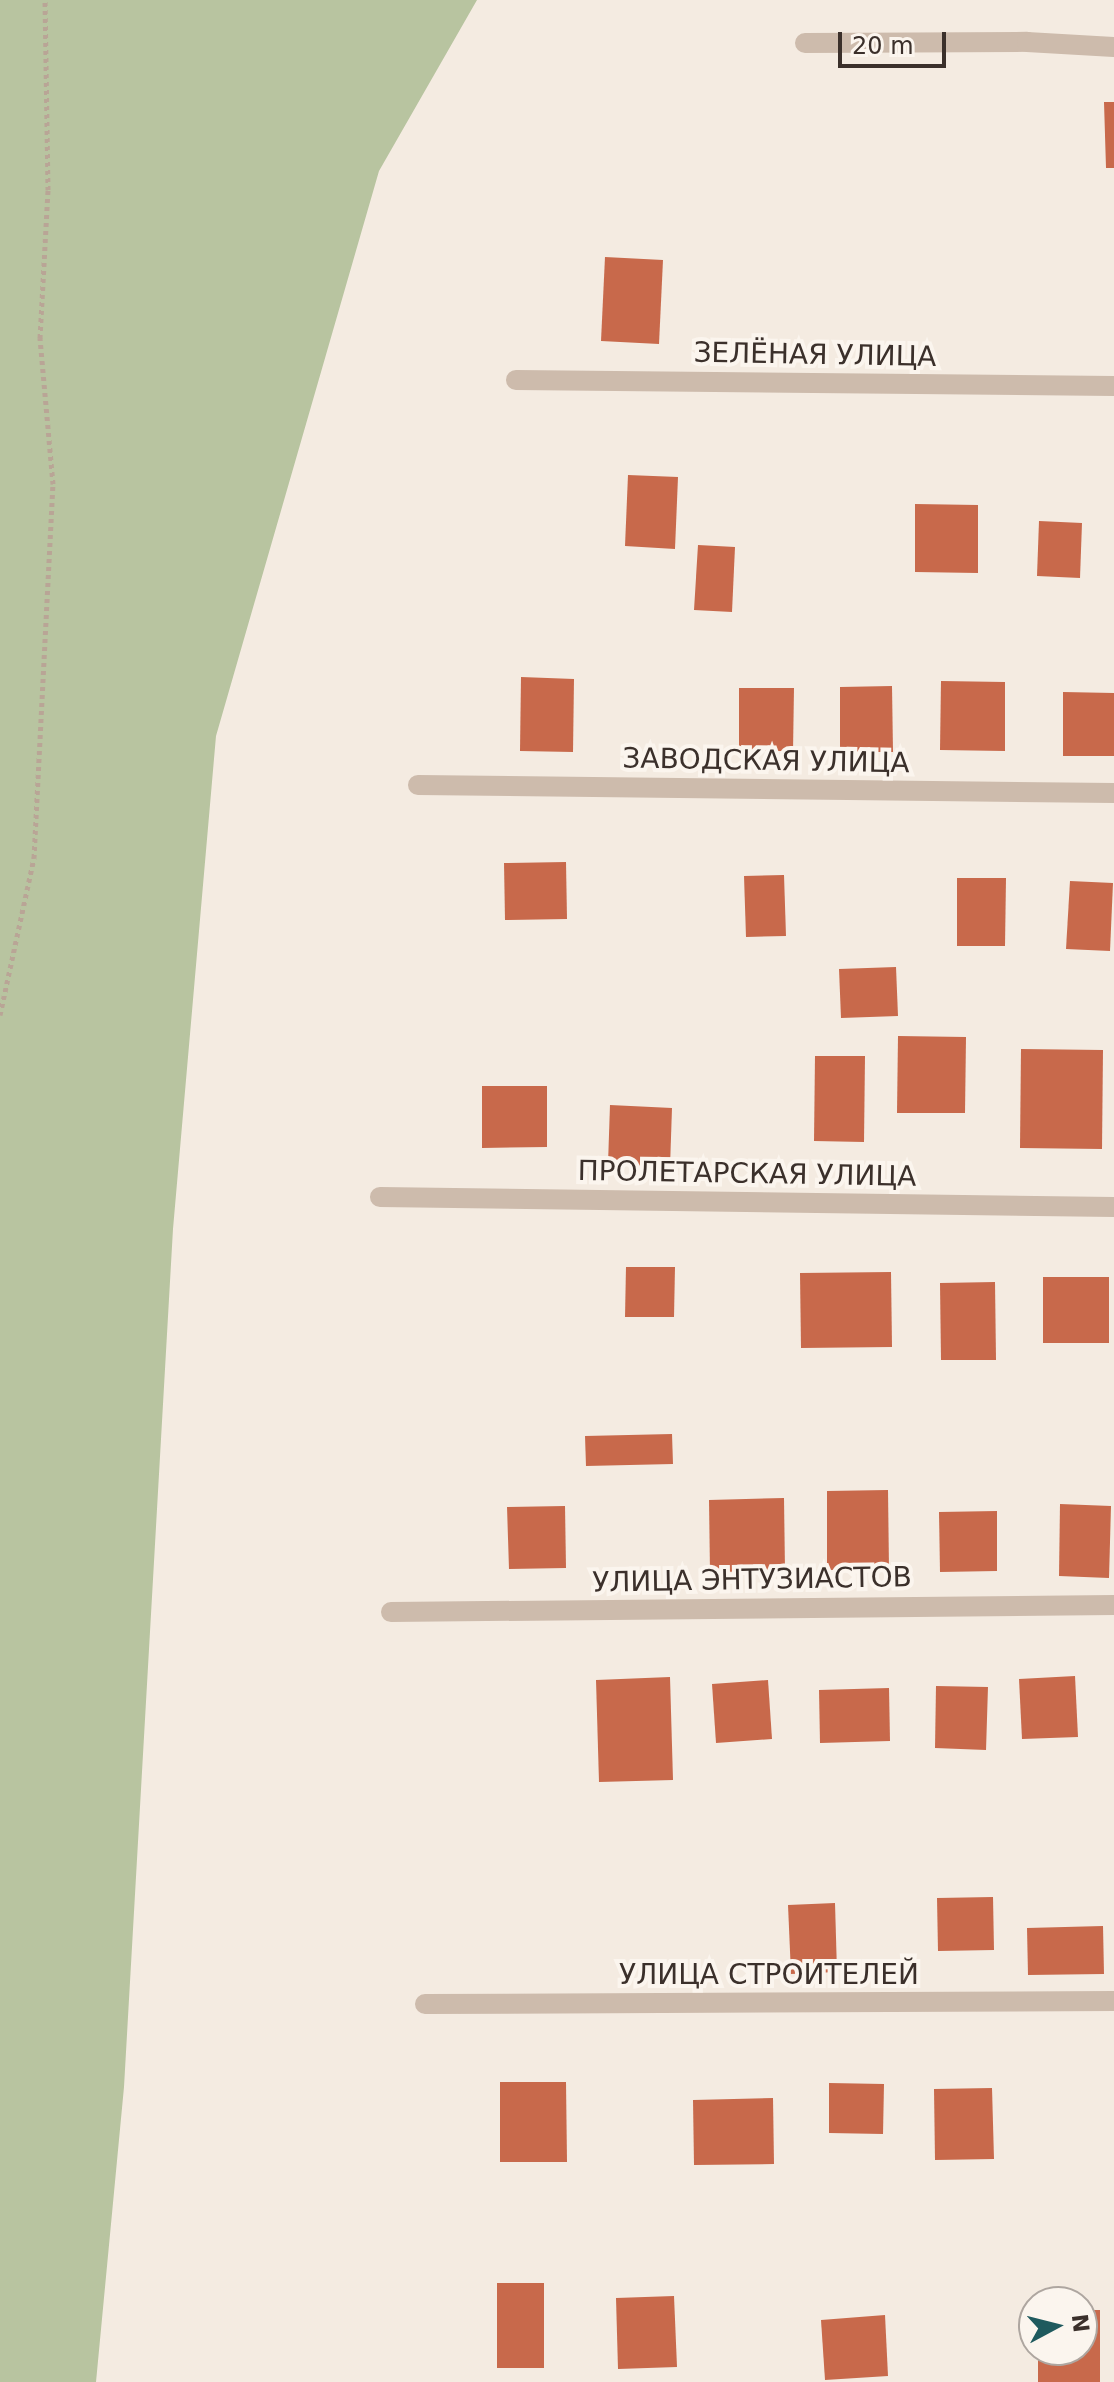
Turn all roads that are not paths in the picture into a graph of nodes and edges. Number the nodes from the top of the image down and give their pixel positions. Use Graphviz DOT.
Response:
graph roads {
  1 [pos="805,43"];
  2 [pos="1114,47"];
  3 [pos="516,380"];
  4 [pos="1114,386"];
  5 [pos="418,785"];
  6 [pos="1114,793"];
  7 [pos="380,1197"];
  8 [pos="1114,1207"];
  9 [pos="1114,1605"];
  10 [pos="391,1612"];
  11 [pos="1114,2001"];
  12 [pos="425,2004"];
  1 -- 2 [label="street"];
  3 -- 4 [label="street, ЗЕЛЁНАЯ УЛИЦА"];
  5 -- 6 [label="street, ЗАВОДСКАЯ УЛИЦА"];
  7 -- 8 [label="street, ПРОЛЕТАРСКАЯ УЛИЦА"];
  9 -- 10 [label="street, УЛИЦА ЭНТУЗИАСТОВ"];
  11 -- 12 [label="street, УЛИЦА СТРОИТЕЛЕЙ"];
}
